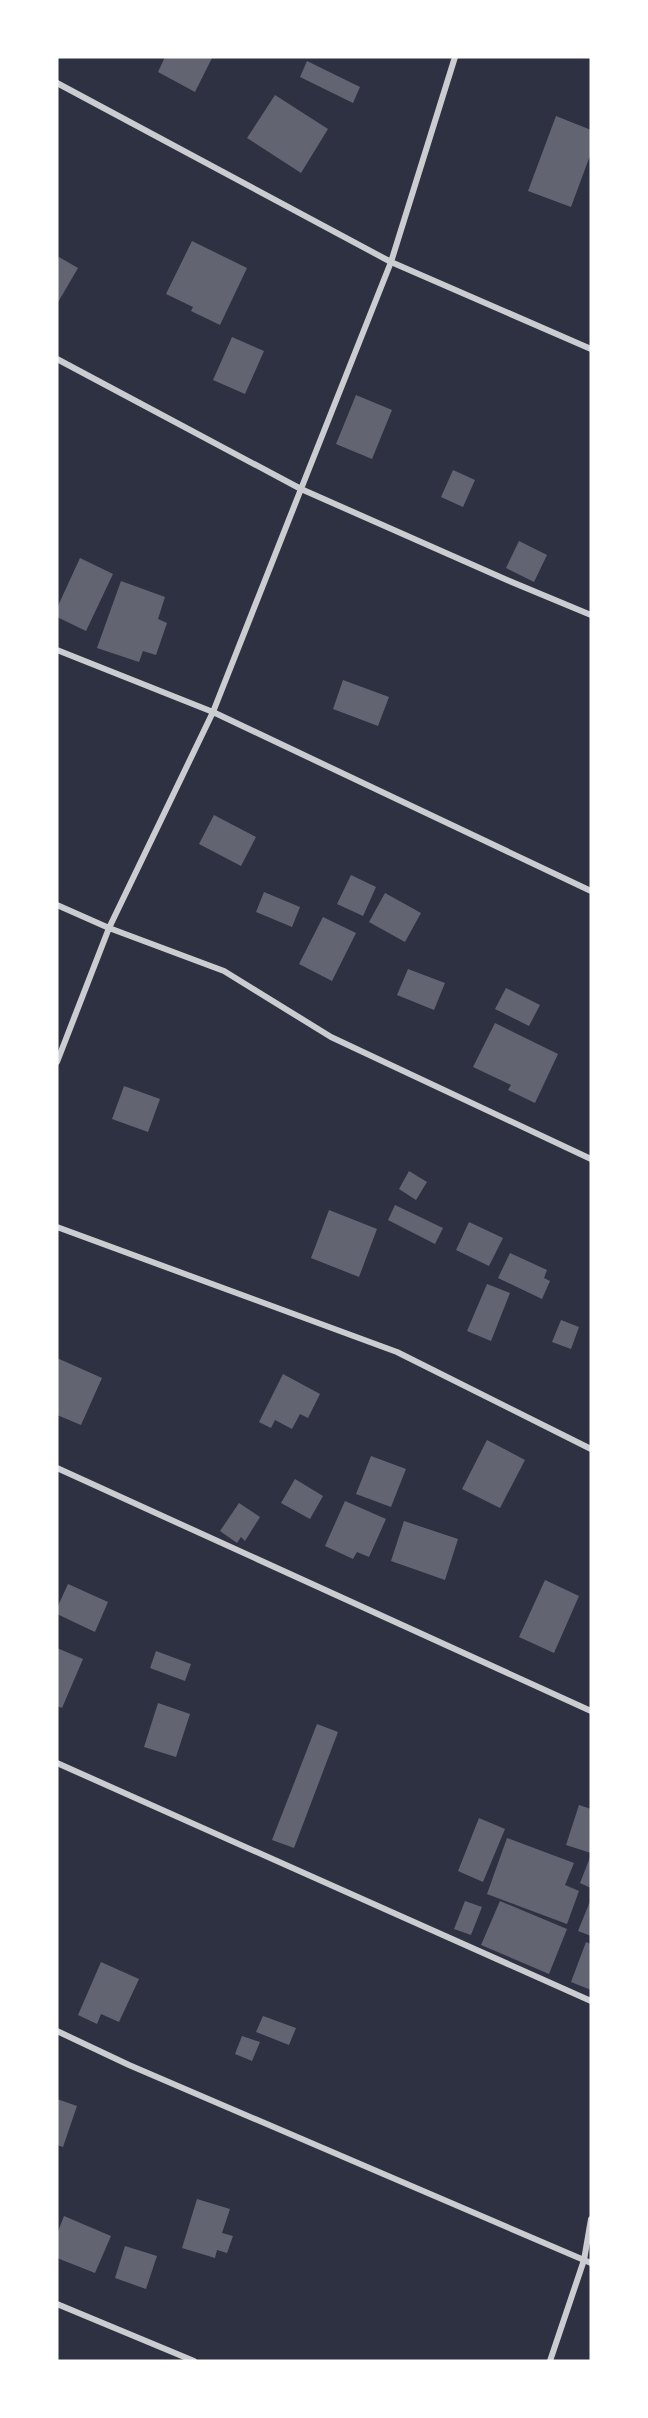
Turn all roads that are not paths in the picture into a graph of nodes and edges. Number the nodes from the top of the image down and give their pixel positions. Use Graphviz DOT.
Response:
graph roads {
  1 [pos="455,57"];
  2 [pos="57,83"];
  3 [pos="391,262"];
  4 [pos="591,349"];
  5 [pos="57,359"];
  6 [pos="301,489"];
  7 [pos="591,615"];
  8 [pos="57,650"];
  9 [pos="213,711"];
  10 [pos="591,891"];
  11 [pos="57,905"];
  12 [pos="109,928"];
  13 [pos="57,1062"];
  14 [pos="591,1159"];
  15 [pos="57,1227"];
  16 [pos="591,1449"];
  17 [pos="57,1468"];
  18 [pos="591,1711"];
  19 [pos="57,1763"];
  20 [pos="591,2001"];
  21 [pos="57,2031"];
  22 [pos="591,2219"];
  23 [pos="587,2261"];
  24 [pos="57,2304"];
  25 [pos="194,2361"];
  26 [pos="550,2361"];
  1 -- 3 [label="street"];
  2 -- 3 [label="street"];
  3 -- 4 [label="street"];
  3 -- 6 [label="street"];
  5 -- 6 [label="street"];
  6 -- 7 [label="street"];
  6 -- 9 [label="street"];
  8 -- 9 [label="street"];
  9 -- 10 [label="street"];
  9 -- 12 [label="street"];
  11 -- 12 [label="street"];
  12 -- 13 [label="street"];
  12 -- 14 [label="street"];
  15 -- 16 [label="street"];
  17 -- 18 [label="street"];
  19 -- 20 [label="street"];
  21 -- 23 [label="street"];
  22 -- 23 [label="street"];
  23 -- 26 [label="street"];
  24 -- 25 [label="street"];
}
